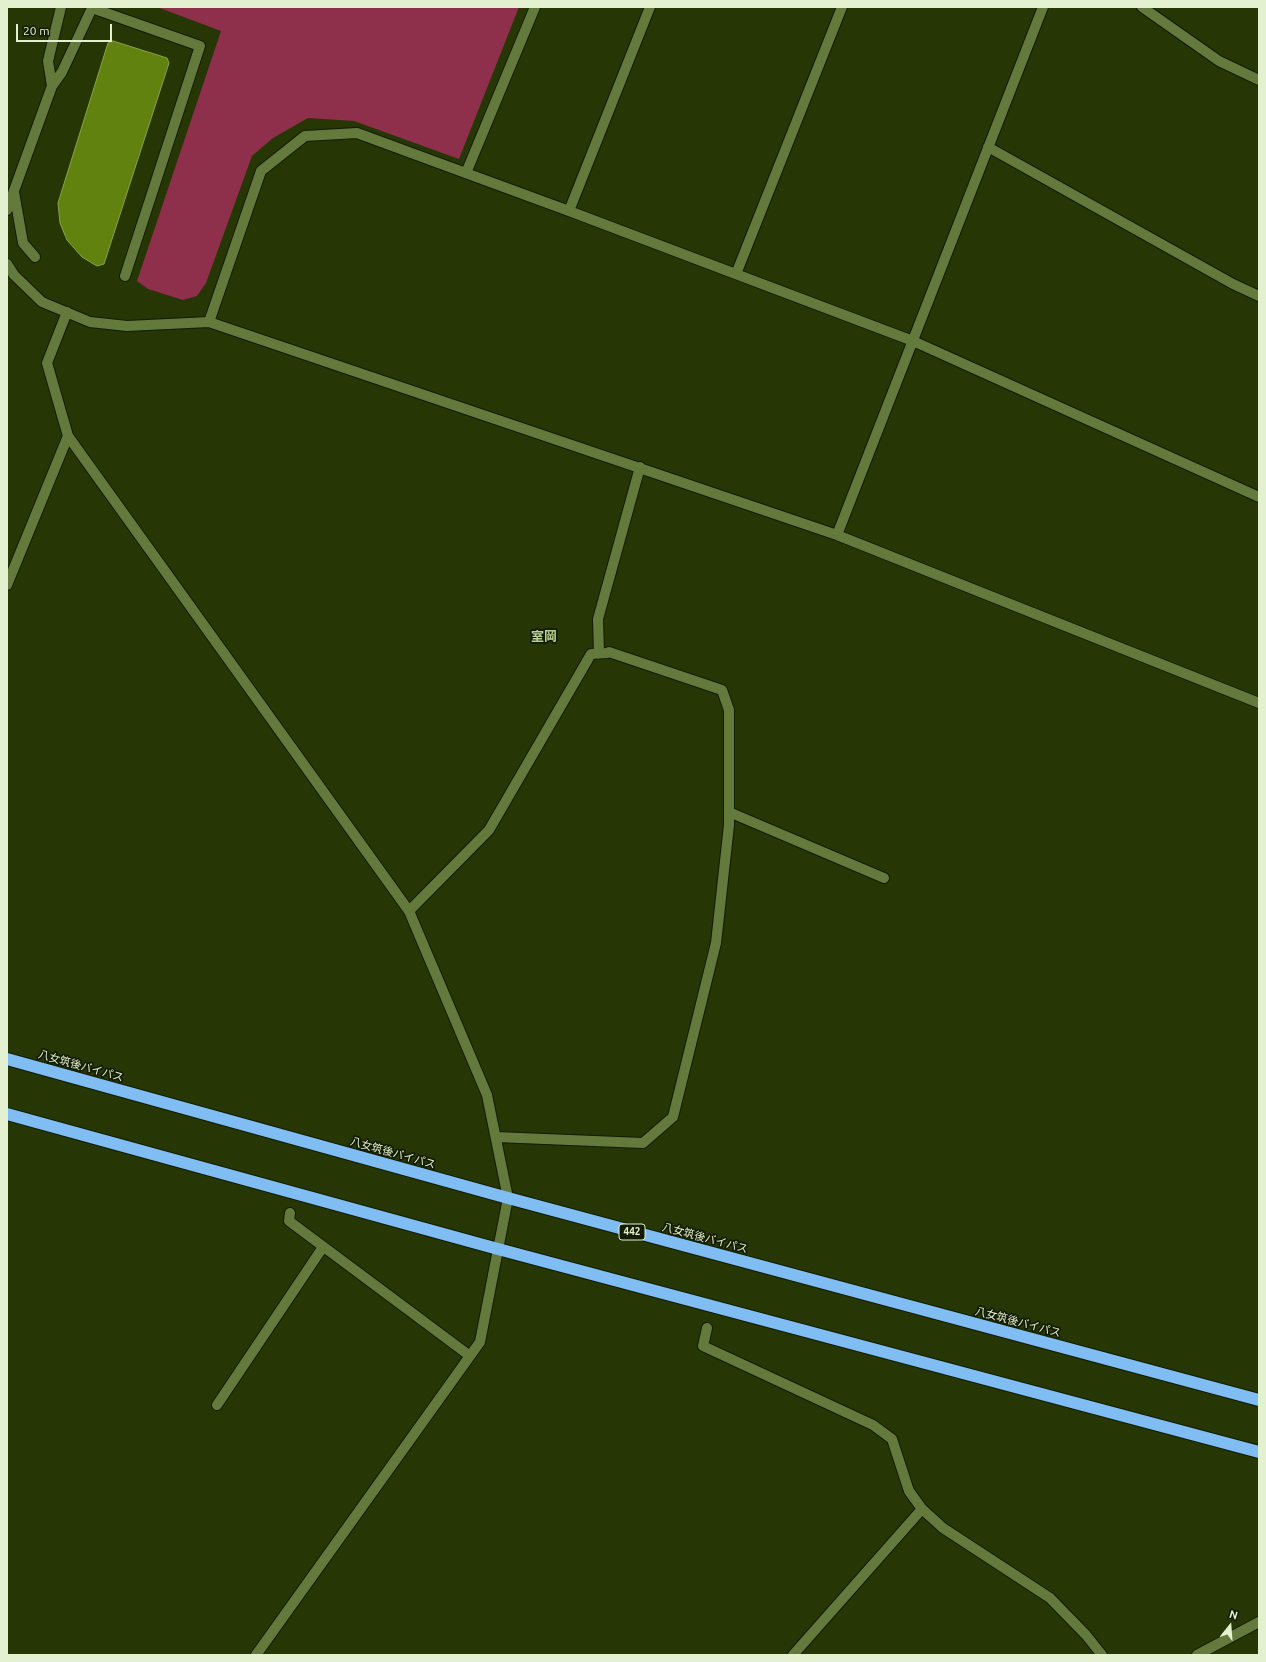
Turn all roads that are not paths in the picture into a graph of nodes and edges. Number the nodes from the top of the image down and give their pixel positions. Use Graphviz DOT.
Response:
graph roads {
  1 [pos="61,7"];
  2 [pos="535,7"];
  3 [pos="650,7"];
  4 [pos="842,7"];
  5 [pos="1042,7"];
  6 [pos="1142,7"];
  7 [pos="1259,80"];
  8 [pos="52,86"];
  9 [pos="988,147"];
  10 [pos="466,173"];
  11 [pos="14,190"];
  12 [pos="7,210"];
  13 [pos="569,211"];
  14 [pos="35,257"];
  15 [pos="7,264"];
  16 [pos="736,274"];
  17 [pos="125,276"];
  18 [pos="1259,296"];
  19 [pos="67,312"];
  20 [pos="209,322"];
  21 [pos="913,341"];
  22 [pos="68,436"];
  23 [pos="640,467"];
  24 [pos="1259,497"];
  25 [pos="837,535"];
  26 [pos="7,585"];
  27 [pos="604,653"];
  28 [pos="1259,703"];
  29 [pos="729,812"];
  30 [pos="884,878"];
  31 [pos="409,911"];
  32 [pos="7,1059"];
  33 [pos="7,1114"];
  34 [pos="496,1136"];
  35 [pos="508,1198"];
  36 [pos="290,1213"];
  37 [pos="323,1247"];
  38 [pos="498,1249"];
  39 [pos="707,1328"];
  40 [pos="470,1356"];
  41 [pos="1259,1400"];
  42 [pos="217,1405"];
  43 [pos="1259,1452"];
  44 [pos="922,1509"];
  45 [pos="1259,1622"];
  46 [pos="256,1655"];
  47 [pos="793,1655"];
  48 [pos="1102,1655"];
  49 [pos="1197,1655"];
  1 -- 8 [label="street"];
  2 -- 10 [label="street"];
  3 -- 13 [label="street"];
  4 -- 16 [label="street"];
  5 -- 9 [label="street"];
  6 -- 7 [label="street"];
  8 -- 11 [label="street"];
  8 -- 17 [label="street"];
  9 -- 18 [label="street"];
  9 -- 21 [label="street"];
  10 -- 13 [label="street"];
  10 -- 20 [label="street"];
  11 -- 12 [label="street"];
  11 -- 14 [label="street"];
  13 -- 16 [label="street"];
  15 -- 19 [label="street"];
  16 -- 21 [label="street"];
  19 -- 20 [label="street"];
  19 -- 22 [label="street"];
  20 -- 23 [label="street"];
  21 -- 24 [label="street"];
  21 -- 25 [label="street"];
  22 -- 26 [label="street"];
  22 -- 31 [label="street"];
  23 -- 25 [label="street"];
  23 -- 27 [label="street"];
  25 -- 28 [label="street"];
  27 -- 29 [label="street"];
  27 -- 31 [label="street"];
  29 -- 30 [label="street"];
  29 -- 34 [label="street"];
  31 -- 34 [label="street"];
  32 -- 35 [label="highway, 八女筑後バイパス / 442"];
  33 -- 38 [label="highway"];
  34 -- 35 [label="street"];
  35 -- 38 [label="street"];
  35 -- 41 [label="highway, 八女筑後バイパス / 442"];
  36 -- 37 [label="street"];
  37 -- 40 [label="street"];
  37 -- 42 [label="street"];
  38 -- 40 [label="street"];
  38 -- 43 [label="highway"];
  39 -- 44 [label="street"];
  40 -- 46 [label="street"];
  44 -- 47 [label="street"];
  44 -- 48 [label="street"];
  45 -- 49 [label="street"];
}
